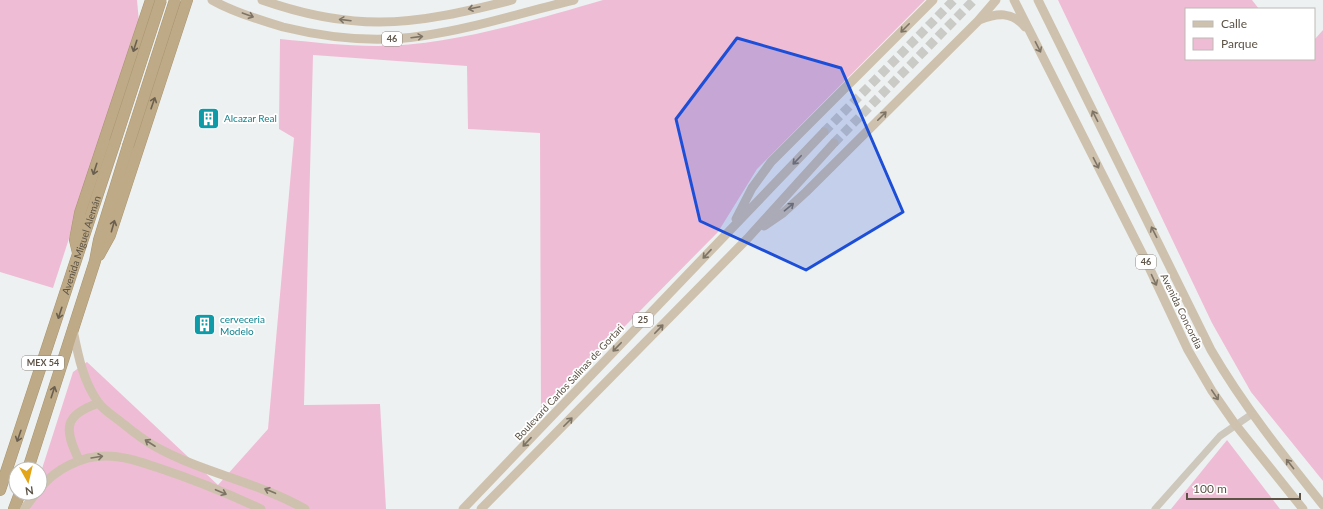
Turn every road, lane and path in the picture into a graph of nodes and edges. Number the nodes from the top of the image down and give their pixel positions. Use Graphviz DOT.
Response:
graph roads {
  1 [pos="161,0"];
  2 [pos="175,0"];
  3 [pos="187,0"];
  4 [pos="212,0"];
  5 [pos="262,0"];
  6 [pos="512,0"];
  7 [pos="574,0"];
  8 [pos="933,0"];
  9 [pos="986,0"];
  10 [pos="996,0"];
  11 [pos="1014,0"];
  12 [pos="1038,0"];
  13 [pos="1043,0"];
  14 [pos="148,3"];
  15 [pos="1043,10"];
  16 [pos="985,13"];
  17 [pos="978,21"];
  18 [pos="142,26"];
  19 [pos="1031,34"];
  20 [pos="175,38"];
  21 [pos="824,132"];
  22 [pos="834,143"];
  23 [pos="733,226"];
  24 [pos="747,240"];
  25 [pos="78,256"];
  26 [pos="95,261"];
  27 [pos="73,330"];
  28 [pos="99,403"];
  29 [pos="1252,414"];
  30 [pos="1236,424"];
  31 [pos="79,460"];
  32 [pos="31,461"];
  33 [pos="48,481"];
  34 [pos="0,490"];
  35 [pos="1323,505"];
  36 [pos="1302,508"];
  37 [pos="261,509"];
  38 [pos="305,509"];
  39 [pos="463,509"];
  40 [pos="481,509"];
  41 [pos="1155,509"];
  1 -- 25 [label="highway, Avenida Miguel Alemán / MEX 54, bridge"];
  2 -- 26 [label="highway, Avenida Miguel Alemán / MEX 54, bridge"];
  3 -- 20 [label="highway"];
  4 -- 7 [label="main road, 46, one-way"];
  6 -- 5 [label="main road, 46, one-way"];
  8 -- 23 [label="main road, one-way"];
  9 -- 16 [label="main road"];
  10 -- 16 [label="main road"];
  11 -- 19 [label="main road, Avenida Concordia / 46"];
  12 -- 15 [label="main road, Avenida Concordia / 46"];
  13 -- 15 [label="main road"];
  14 -- 18 [label="highway"];
  29 -- 15 [label="main road, Avenida Concordia / 46, one-way"];
  16 -- 17 [label="main road"];
  17 -- 19 [label="main road"];
  24 -- 17 [label="main road, one-way"];
  18 -- 20 [label="highway"];
  18 -- 25 [label="highway, one-way"];
  19 -- 30 [label="main road, Avenida Concordia / 46, one-way"];
  26 -- 20 [label="highway, one-way"];
  21 -- 23 [label="main road, Boulevard Carlos Salinas de Gortari / 25, one-way"];
  22 -- 24 [label="main road, 25"];
  23 -- 39 [label="main road, Boulevard Carlos Salinas de Gortari / 25, one-way"];
  40 -- 24 [label="main road, 25, one-way"];
  25 -- 34 [label="highway, Avenida Miguel Alemán / MEX 54, one-way"];
  26 -- 27 [label="highway, Avenida Miguel Alemán / MEX 54"];
  27 -- 28 [label="main road"];
  32 -- 27 [label="highway, Avenida Miguel Alemán / MEX 54, one-way"];
  28 -- 31 [label="main road"];
  38 -- 28 [label="main road, one-way"];
  29 -- 30 [label="street"];
  35 -- 29 [label="main road, Avenida Concordia / 46, one-way"];
  30 -- 36 [label="main road, Avenida Concordia / 46"];
  30 -- 41 [label="street"];
  31 -- 33 [label="main road"];
  31 -- 37 [label="main road, one-way"];
}
